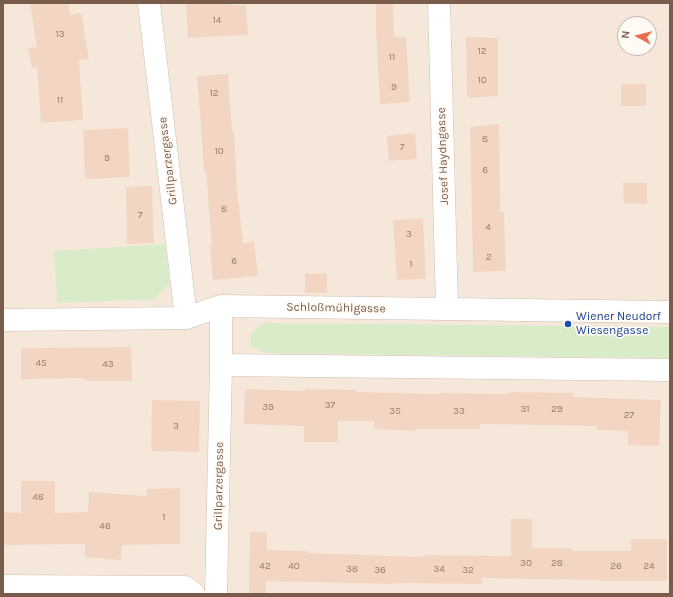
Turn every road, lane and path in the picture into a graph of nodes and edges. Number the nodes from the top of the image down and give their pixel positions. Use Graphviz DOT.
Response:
graph roads {
  1 [pos="149,3"];
  2 [pos="439,3"];
  3 [pos="221,306"];
  4 [pos="447,309"];
  5 [pos="670,312"];
  6 [pos="186,318"];
  7 [pos="3,320"];
  8 [pos="221,365"];
  9 [pos="670,370"];
  10 [pos="3,586"];
  11 [pos="670,587"];
  12 [pos="194,594"];
  13 [pos="216,594"];
  14 [pos="670,594"];
  1 -- 6 [label="street, Grillparzergasse"];
  2 -- 4 [label="street, Josef Haydngasse"];
  3 -- 4 [label="street, Schloßmühlgasse"];
  3 -- 6 [label="street, Schloßmühlgasse"];
  3 -- 8 [label="street, Grillparzergasse"];
  4 -- 5 [label="street, Schloßmühlgasse"];
  6 -- 7 [label="street, Schloßmühlgasse"];
  8 -- 9 [label="street"];
  8 -- 13 [label="street, Grillparzergasse"];
  10 -- 12 [label="street"];
  11 -- 14 [label="path"];
}
